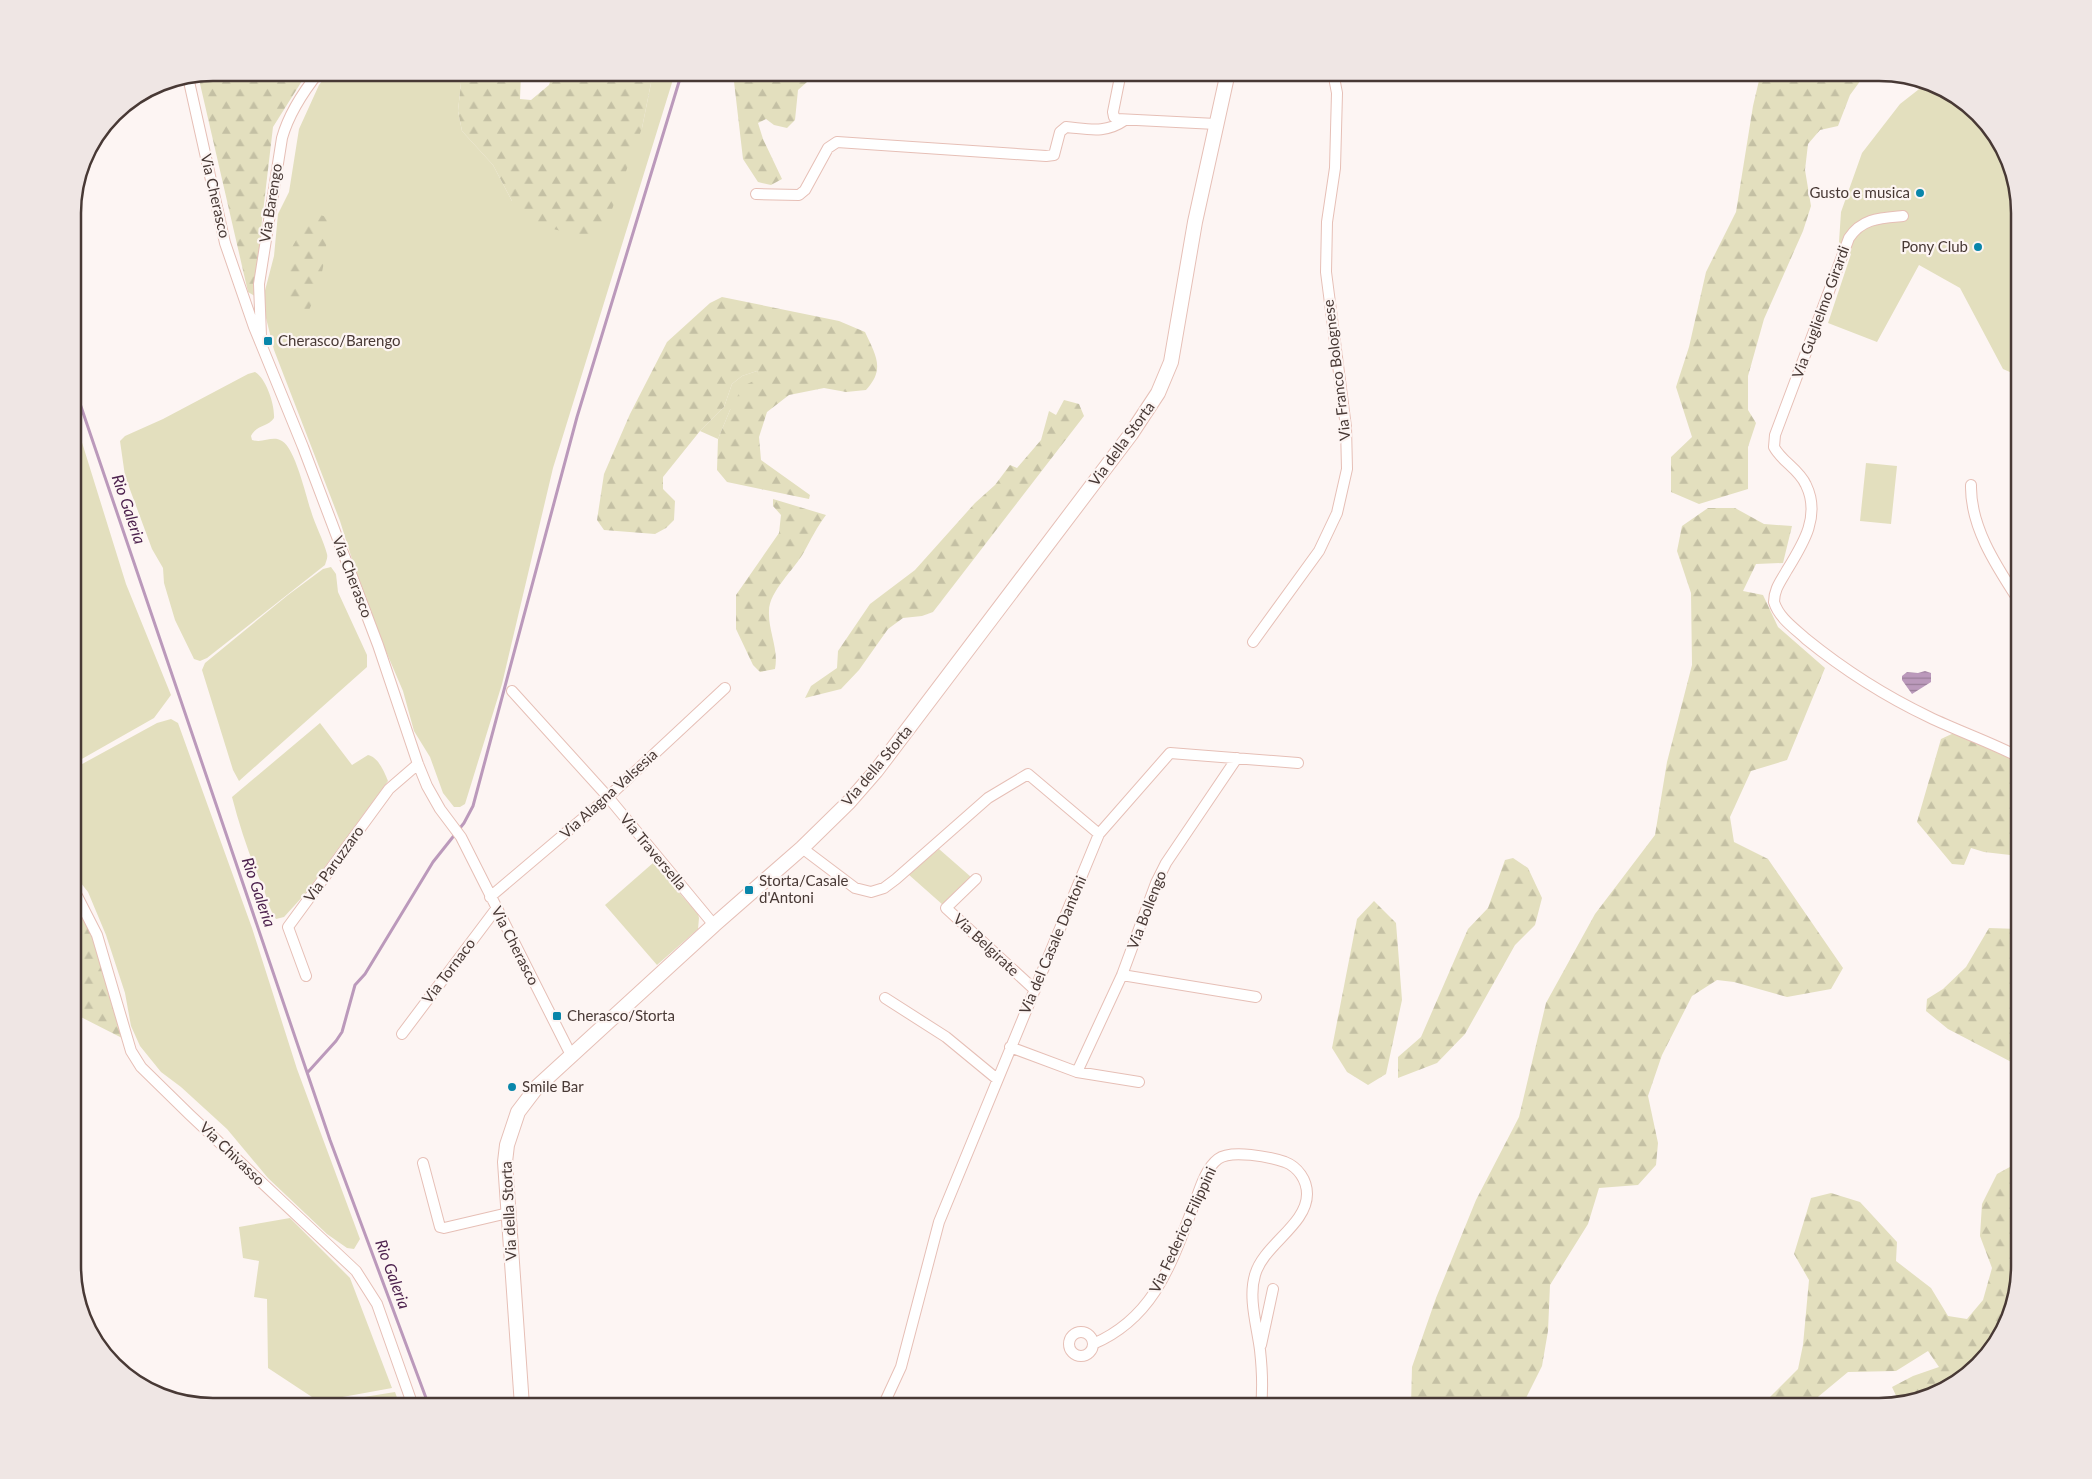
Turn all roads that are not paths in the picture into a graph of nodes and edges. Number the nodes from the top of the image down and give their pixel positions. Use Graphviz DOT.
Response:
graph roads {
  1 [pos="312,81"];
  2 [pos="1119,81"];
  3 [pos="1226,81"];
  4 [pos="1335,81"];
  5 [pos="189,83"];
  6 [pos="1124,120"];
  7 [pos="1216,124"];
  8 [pos="756,194"];
  9 [pos="1903,216"];
  10 [pos="261,345"];
  11 [pos="1970,485"];
  12 [pos="2011,586"];
  13 [pos="1253,642"];
  14 [pos="725,688"];
  15 [pos="512,690"];
  16 [pos="2011,753"];
  17 [pos="1237,758"];
  18 [pos="1298,763"];
  19 [pos="418,764"];
  20 [pos="608,797"];
  21 [pos="1099,834"];
  22 [pos="802,848"];
  23 [pos="976,879"];
  24 [pos="490,897"];
  25 [pos="82,906"];
  26 [pos="496,909"];
  27 [pos="714,924"];
  28 [pos="1122,975"];
  29 [pos="306,976"];
  30 [pos="1035,990"];
  31 [pos="1256,996"];
  32 [pos="885,998"];
  33 [pos="402,1034"];
  34 [pos="1010,1047"];
  35 [pos="571,1055"];
  36 [pos="1077,1072"];
  37 [pos="997,1079"];
  38 [pos="1139,1082"];
  39 [pos="423,1163"];
  40 [pos="508,1213"];
  41 [pos="1273,1289"];
  42 [pos="1093,1344"];
  43 [pos="1260,1350"];
  44 [pos="410,1398"];
  45 [pos="521,1398"];
  46 [pos="887,1398"];
  47 [pos="1261,1398"];
  1 -- 10 [label="street, Via Barengo"];
  2 -- 6 [label="street"];
  3 -- 7 [label="main road, Via della Storta"];
  4 -- 13 [label="street, Via Franco Bolognese"];
  5 -- 10 [label="street, Via Cherasco"];
  6 -- 7 [label="street"];
  6 -- 8 [label="street"];
  7 -- 22 [label="main road, Via della Storta"];
  9 -- 16 [label="street, Via Guglielmo Girardi"];
  10 -- 19 [label="street, Via Cherasco"];
  11 -- 12 [label="street"];
  14 -- 20 [label="street, Via Alagna Valsesia"];
  15 -- 20 [label="street, Via Traversella"];
  17 -- 18 [label="street"];
  17 -- 21 [label="street, Via del Casale Dantoni"];
  17 -- 28 [label="street, Via Bollengo"];
  19 -- 24 [label="street, Via Cherasco"];
  19 -- 29 [label="street, Via Paruzzaro"];
  20 -- 24 [label="street, Via Alagna Valsesia"];
  20 -- 27 [label="street, Via Traversella"];
  21 -- 22 [label="street"];
  21 -- 30 [label="street, Via del Casale Dantoni"];
  22 -- 27 [label="main road, Via della Storta"];
  23 -- 30 [label="street, Via Belgirate"];
  24 -- 26 [label="street, Via Cherasco"];
  25 -- 44 [label="street, Via Chivasso"];
  26 -- 33 [label="street, Via Tornaco"];
  26 -- 35 [label="street, Via Cherasco"];
  27 -- 35 [label="main road, Via della Storta"];
  28 -- 31 [label="street"];
  28 -- 36 [label="street, Via Bollengo"];
  30 -- 34 [label="street, Via del Casale Dantoni"];
  32 -- 37 [label="street"];
  34 -- 36 [label="street"];
  34 -- 37 [label="street, Via del Casale Dantoni"];
  35 -- 40 [label="main road, Via della Storta"];
  36 -- 38 [label="street"];
  37 -- 46 [label="street, Via del Casale Dantoni"];
  39 -- 40 [label="street"];
  40 -- 45 [label="main road, Via della Storta"];
  41 -- 43 [label="street"];
  42 -- 43 [label="street, Via Federico Filippini"];
  43 -- 47 [label="street, Via Federico Filippini"];
}
